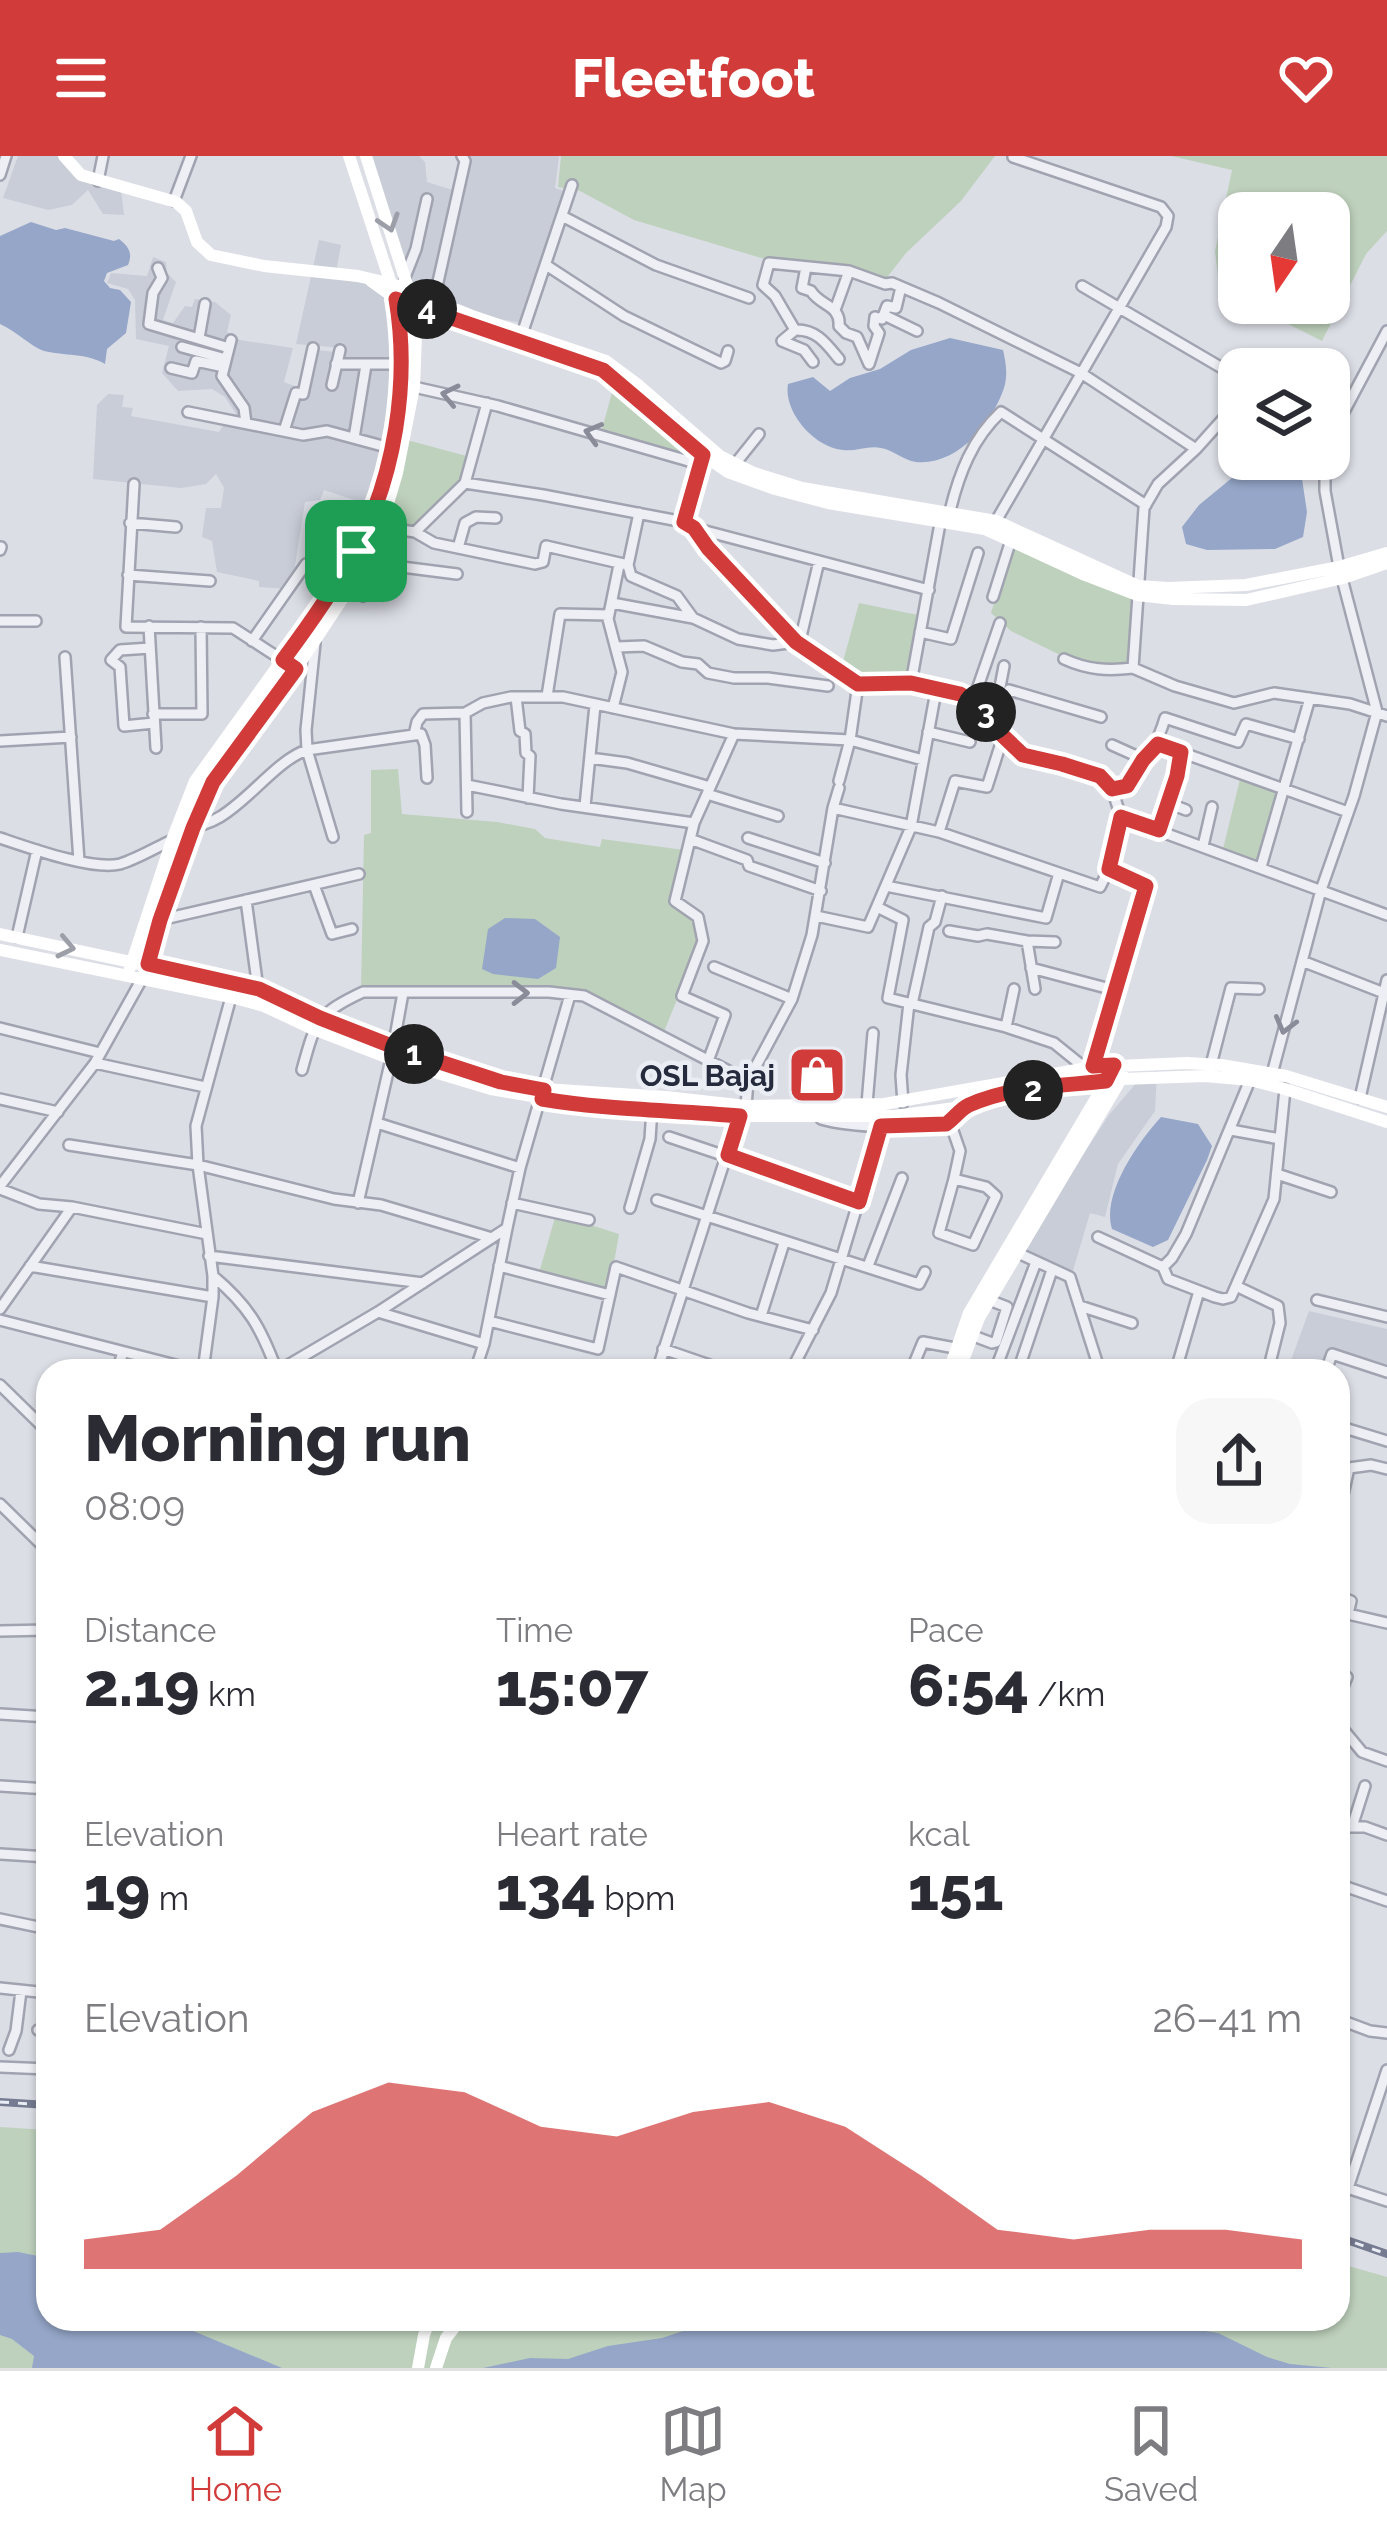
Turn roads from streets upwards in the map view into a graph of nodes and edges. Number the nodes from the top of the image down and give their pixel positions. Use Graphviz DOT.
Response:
graph roads {
  1 [pos="6,156"];
  2 [pos="64,156"];
  3 [pos="103,156"];
  4 [pos="190,156"];
  5 [pos="349,156"];
  6 [pos="366,156"];
  7 [pos="462,156"];
  8 [pos="1013,157"];
  9 [pos="0,175"];
  10 [pos="98,181"];
  11 [pos="572,184"];
  12 [pos="427,199"];
  13 [pos="174,201"];
  14 [pos="562,216"];
  15 [pos="546,265"];
  16 [pos="806,267"];
  17 [pos="158,268"];
  18 [pos="849,271"];
  19 [pos="365,278"];
  20 [pos="1082,286"];
  21 [pos="901,287"];
  22 [pos="404,289"];
  23 [pos="749,298"];
  24 [pos="396,299"];
  25 [pos="434,300"];
  26 [pos="205,304"];
  27 [pos="1118,306"];
  28 [pos="835,310"];
  29 [pos="884,315"];
  30 [pos="795,330"];
  31 [pos="917,331"];
  32 [pos="1387,332"];
  33 [pos="522,334"];
  34 [pos="199,338"];
  35 [pos="182,347"];
  36 [pos="313,348"];
  37 [pos="340,350"];
  38 [pos="728,351"];
  39 [pos="228,354"];
  40 [pos="838,359"];
  41 [pos="813,362"];
  42 [pos="336,364"];
  43 [pos="402,364"];
  44 [pos="366,365"];
  45 [pos="1218,366"];
  46 [pos="171,368"];
  47 [pos="1081,374"];
  48 [pos="332,385"];
  49 [pos="414,387"];
  50 [pos="1350,399"];
  51 [pos="487,403"];
  52 [pos="188,412"];
  53 [pos="246,423"];
  54 [pos="1218,424"];
  55 [pos="284,431"];
  56 [pos="759,434"];
  57 [pos="354,438"];
  58 [pos="1044,439"];
  59 [pos="390,448"];
  60 [pos="1196,449"];
  61 [pos="702,454"];
  62 [pos="735,464"];
  63 [pos="1325,480"];
  64 [pos="465,483"];
  65 [pos="134,484"];
  66 [pos="1146,506"];
  67 [pos="639,513"];
  68 [pos="944,515"];
  69 [pos="496,518"];
  70 [pos="996,521"];
  71 [pos="130,523"];
  72 [pos="689,525"];
  73 [pos="176,527"];
  74 [pos="381,527"];
  75 [pos="415,532"];
  76 [pos="1011,540"];
  77 [pos="458,548"];
  78 [pos="978,553"];
  79 [pos="1387,553"];
  80 [pos="820,561"];
  81 [pos="1387,563"];
  82 [pos="306,564"];
  83 [pos="623,565"];
  84 [pos="1341,573"];
  85 [pos="457,574"];
  86 [pos="128,575"];
  87 [pos="210,581"];
  88 [pos="349,588"];
  89 [pos="929,590"];
  90 [pos="1138,590"];
  91 [pos="993,597"];
  92 [pos="612,603"];
  93 [pos="609,616"];
  94 [pos="693,618"];
  95 [pos="0,621"];
  96 [pos="37,621"];
  97 [pos="1000,623"];
  98 [pos="149,626"];
  99 [pos="201,628"];
  100 [pos="920,632"];
  101 [pos="316,638"];
  102 [pos="252,641"];
  103 [pos="797,643"];
  104 [pos="617,647"];
  105 [pos="150,648"];
  106 [pos="65,657"];
  107 [pos="1064,659"];
  108 [pos="283,660"];
  109 [pos="1004,666"];
  110 [pos="1133,668"];
  111 [pos="296,669"];
  112 [pos="911,683"];
  113 [pos="858,684"];
  114 [pos="828,686"];
  115 [pos="936,691"];
  116 [pos="547,696"];
  117 [pos="517,697"];
  118 [pos="1310,698"];
  119 [pos="976,703"];
  120 [pos="595,704"];
  121 [pos="613,708"];
  122 [pos="465,713"];
  123 [pos="1382,714"];
  124 [pos="1101,717"];
  125 [pos="154,719"];
  126 [pos="990,719"];
  127 [pos="928,733"];
  128 [pos="1000,733"];
  129 [pos="734,734"];
  130 [pos="414,735"];
  131 [pos="71,737"];
  132 [pos="1299,739"];
  133 [pos="850,740"];
  134 [pos="0,741"];
  135 [pos="970,742"];
  136 [pos="1158,744"];
  137 [pos="1112,745"];
  138 [pos="156,748"];
  139 [pos="307,750"];
  140 [pos="1181,752"];
  141 [pos="590,758"];
  142 [pos="923,760"];
  143 [pos="1143,760"];
  144 [pos="428,778"];
  145 [pos="467,785"];
  146 [pos="1284,788"];
  147 [pos="1112,789"];
  148 [pos="709,791"];
  149 [pos="528,798"];
  150 [pos="1168,803"];
  151 [pos="585,806"];
  152 [pos="1212,807"];
  153 [pos="833,808"];
  154 [pos="1186,810"];
  155 [pos="467,812"];
  156 [pos="1348,812"];
  157 [pos="778,816"];
  158 [pos="1121,817"];
  159 [pos="694,823"];
  160 [pos="186,826"];
  161 [pos="911,827"];
  162 [pos="1159,830"];
  163 [pos="939,832"];
  164 [pos="333,837"];
  165 [pos="0,838"];
  166 [pos="748,838"];
  167 [pos="690,839"];
  168 [pos="172,840"];
  169 [pos="1203,846"];
  170 [pos="37,850"];
  171 [pos="79,861"];
  172 [pos="825,862"];
  173 [pos="1261,867"];
  174 [pos="1109,869"];
  175 [pos="1059,873"];
  176 [pos="359,874"];
  177 [pos="314,885"];
  178 [pos="886,886"];
  179 [pos="1321,890"];
  180 [pos="820,891"];
  181 [pos="942,896"];
  182 [pos="246,900"];
  183 [pos="877,907"];
  184 [pos="1387,914"];
  185 [pos="816,916"];
  186 [pos="1046,918"];
  187 [pos="160,920"];
  188 [pos="903,920"];
  189 [pos="929,927"];
  190 [pos="352,929"];
  191 [pos="949,931"];
  192 [pos="0,934"];
  193 [pos="17,937"];
  194 [pos="1040,940"];
  195 [pos="1027,941"];
  196 [pos="1055,942"];
  197 [pos="0,950"];
  198 [pos="1303,961"];
  199 [pos="130,968"];
  200 [pos="714,968"];
  201 [pos="1031,968"];
  202 [pos="146,971"];
  203 [pos="1387,980"];
  204 [pos="1035,988"];
  205 [pos="259,989"];
  206 [pos="1014,989"];
  207 [pos="1258,989"];
  208 [pos="1114,990"];
  209 [pos="403,993"];
  210 [pos="1384,993"];
  211 [pos="570,995"];
  212 [pos="231,997"];
  213 [pos="792,999"];
  214 [pos="911,1004"];
  215 [pos="1383,1015"];
  216 [pos="316,1024"];
  217 [pos="1006,1027"];
  218 [pos="0,1028"];
  219 [pos="873,1033"];
  220 [pos="1372,1043"];
  221 [pos="1387,1047"];
  222 [pos="392,1053"];
  223 [pos="98,1058"];
  224 [pos="708,1061"];
  225 [pos="1122,1065"];
  226 [pos="1211,1065"];
  227 [pos="1089,1068"];
  228 [pos="302,1070"];
  229 [pos="1272,1074"];
  230 [pos="1122,1079"];
  231 [pos="1250,1080"];
  232 [pos="748,1081"];
  233 [pos="1106,1081"];
  234 [pos="205,1087"];
  235 [pos="1285,1089"];
  236 [pos="543,1094"];
  237 [pos="1360,1098"];
  238 [pos="0,1099"];
  239 [pos="903,1103"];
  240 [pos="867,1104"];
  241 [pos="963,1107"];
  242 [pos="1387,1107"];
  243 [pos="652,1108"];
  244 [pos="743,1111"];
  245 [pos="58,1112"];
  246 [pos="804,1115"];
  247 [pos="950,1122"];
  248 [pos="1387,1122"];
  249 [pos="377,1123"];
  250 [pos="881,1126"];
  251 [pos="1231,1130"];
  252 [pos="669,1137"];
  253 [pos="1280,1139"];
  254 [pos="69,1145"];
  255 [pos="728,1155"];
  256 [pos="0,1165"];
  257 [pos="198,1166"];
  258 [pos="14,1168"];
  259 [pos="520,1168"];
  260 [pos="1276,1174"];
  261 [pos="902,1178"];
  262 [pos="954,1179"];
  263 [pos="0,1187"];
  264 [pos="1331,1192"];
  265 [pos="657,1201"];
  266 [pos="859,1202"];
  267 [pos="358,1203"];
  268 [pos="512,1203"];
  269 [pos="72,1207"];
  270 [pos="630,1208"];
  271 [pos="707,1216"];
  272 [pos="589,1220"];
  273 [pos="507,1228"];
  274 [pos="207,1234"];
  275 [pos="1097,1237"];
  276 [pos="492,1238"];
  277 [pos="784,1243"];
  278 [pos="1013,1251"];
  279 [pos="208,1256"];
  280 [pos="841,1259"];
  281 [pos="1036,1262"];
  282 [pos="500,1265"];
  283 [pos="30,1266"];
  284 [pos="868,1266"];
  285 [pos="1163,1267"];
  286 [pos="1052,1270"];
  287 [pos="925,1272"];
  288 [pos="213,1276"];
  289 [pos="423,1283"];
  290 [pos="1236,1286"];
  291 [pos="682,1288"];
  292 [pos="1199,1291"];
  293 [pos="610,1294"];
  294 [pos="213,1297"];
  295 [pos="989,1300"];
  296 [pos="1317,1300"];
  297 [pos="1079,1306"];
  298 [pos="0,1310"];
  299 [pos="378,1312"];
  300 [pos="761,1316"];
  301 [pos="1387,1317"];
  302 [pos="0,1320"];
  303 [pos="489,1321"];
  304 [pos="1132,1323"];
  305 [pos="813,1330"];
  306 [pos="971,1335"];
  307 [pos="484,1344"];
  308 [pos="663,1348"];
  309 [pos="955,1348"];
  310 [pos="123,1352"];
  311 [pos="121,1359"];
  312 [pos="152,1359"];
  313 [pos="203,1359"];
  314 [pos="273,1359"];
  315 [pos="298,1359"];
  316 [pos="479,1359"];
  317 [pos="660,1359"];
  318 [pos="694,1359"];
  319 [pos="797,1359"];
  320 [pos="915,1359"];
  321 [pos="952,1359"];
  322 [pos="963,1359"];
  323 [pos="1000,1359"];
  324 [pos="1022,1359"];
  325 [pos="1096,1359"];
  326 [pos="1179,1359"];
  327 [pos="1271,1359"];
  328 [pos="1350,1360"];
  329 [pos="1387,1372"];
  330 [pos="0,1385"];
  331 [pos="36,1420"];
  332 [pos="1350,1430"];
  333 [pos="1387,1441"];
  334 [pos="1350,1466"];
  335 [pos="1387,1469"];
  336 [pos="0,1504"];
  337 [pos="36,1539"];
  338 [pos="1350,1615"];
  339 [pos="1387,1624"];
  340 [pos="0,1630"];
  341 [pos="36,1630"];
  342 [pos="0,1714"];
  343 [pos="36,1716"];
  344 [pos="1350,1738"];
  345 [pos="1387,1761"];
  346 [pos="0,1786"];
  347 [pos="1365,1786"];
  348 [pos="36,1788"];
  349 [pos="1352,1827"];
  350 [pos="1387,1835"];
  351 [pos="0,1854"];
  352 [pos="36,1856"];
  353 [pos="1350,1888"];
  354 [pos="1387,1901"];
  355 [pos="0,1918"];
  356 [pos="36,1926"];
  357 [pos="0,1988"];
  358 [pos="21,1991"];
  359 [pos="36,1992"];
  360 [pos="1350,2024"];
  361 [pos="0,2030"];
  362 [pos="16,2030"];
  363 [pos="1387,2033"];
  364 [pos="9,2050"];
  365 [pos="0,2067"];
  366 [pos="36,2068"];
  367 [pos="1387,2070"];
  368 [pos="1350,2168"];
  369 [pos="1350,2189"];
  370 [pos="1387,2201"];
  371 [pos="427,2331"];
  372 [pos="450,2331"];
  373 [pos="418,2368"];
  374 [pos="436,2368"];
  1 -- 9 [label="street"];
  2 -- 10 [label="street"];
  3 -- 10 [label="street"];
  4 -- 13 [label="street"];
  5 -- 22 [label="street"];
  6 -- 22 [label="street, one-way"];
  7 -- 25 [label="street"];
  8 -- 27 [label="street"];
  10 -- 13 [label="street"];
  11 -- 14 [label="street"];
  12 -- 22 [label="street"];
  13 -- 19 [label="street"];
  14 -- 15 [label="street"];
  14 -- 23 [label="street"];
  15 -- 33 [label="street"];
  15 -- 38 [label="street"];
  16 -- 18 [label="street"];
  16 -- 28 [label="street"];
  16 -- 30 [label="street"];
  17 -- 34 [label="street"];
  18 -- 21 [label="street"];
  18 -- 28 [label="street"];
  19 -- 22 [label="street"];
  19 -- 24 [label="street"];
  20 -- 27 [label="street"];
  21 -- 29 [label="street"];
  21 -- 47 [label="street"];
  22 -- 24 [label="street"];
  22 -- 25 [label="street"];
  22 -- 49 [label="street"];
  22 -- 61 [label="street"];
  24 -- 43 [label="street"];
  25 -- 33 [label="street"];
  26 -- 34 [label="street"];
  27 -- 45 [label="street"];
  27 -- 47 [label="street"];
  28 -- 29 [label="street"];
  29 -- 31 [label="street"];
  30 -- 40 [label="street"];
  30 -- 41 [label="street"];
  32 -- 50 [label="street"];
  33 -- 61 [label="street"];
  34 -- 39 [label="street"];
  35 -- 39 [label="street"];
  36 -- 55 [label="street"];
  37 -- 42 [label="street"];
  39 -- 46 [label="street"];
  39 -- 53 [label="street"];
  42 -- 44 [label="street"];
  42 -- 48 [label="street"];
  43 -- 44 [label="street"];
  43 -- 59 [label="street"];
  44 -- 57 [label="street"];
  47 -- 58 [label="street"];
  47 -- 60 [label="street"];
  51 -- 49 [label="street, one-way"];
  49 -- 74 [label="street"];
  61 -- 51 [label="street, one-way"];
  51 -- 64 [label="street"];
  52 -- 53 [label="street"];
  53 -- 55 [label="street"];
  54 -- 60 [label="street"];
  55 -- 57 [label="street"];
  56 -- 62 [label="street"];
  57 -- 59 [label="street"];
  58 -- 66 [label="street"];
  58 -- 68 [label="street"];
  58 -- 70 [label="street"];
  59 -- 108 [label="street"];
  60 -- 66 [label="street"];
  61 -- 62 [label="street"];
  61 -- 68 [label="street"];
  61 -- 72 [label="street"];
  62 -- 68 [label="street"];
  63 -- 84 [label="street"];
  64 -- 67 [label="street"];
  64 -- 75 [label="street"];
  65 -- 71 [label="street"];
  66 -- 90 [label="street"];
  67 -- 72 [label="street"];
  67 -- 83 [label="street"];
  68 -- 70 [label="street"];
  68 -- 76 [label="street"];
  68 -- 89 [label="street"];
  69 -- 77 [label="street"];
  70 -- 90 [label="street"];
  71 -- 73 [label="street"];
  71 -- 86 [label="street"];
  72 -- 80 [label="street"];
  72 -- 103 [label="street"];
  74 -- 75 [label="street"];
  74 -- 88 [label="street"];
  75 -- 77 [label="street"];
  76 -- 90 [label="street"];
  76 -- 91 [label="street"];
  77 -- 83 [label="street"];
  78 -- 100 [label="street"];
  79 -- 84 [label="street"];
  80 -- 89 [label="street"];
  80 -- 103 [label="street"];
  81 -- 84 [label="street"];
  82 -- 102 [label="street"];
  83 -- 92 [label="street"];
  83 -- 94 [label="street"];
  84 -- 90 [label="street"];
  84 -- 123 [label="street"];
  85 -- 88 [label="street"];
  86 -- 87 [label="street"];
  86 -- 98 [label="street"];
  88 -- 101 [label="street"];
  89 -- 100 [label="street"];
  90 -- 110 [label="street"];
  92 -- 93 [label="street"];
  92 -- 94 [label="street"];
  93 -- 104 [label="street"];
  93 -- 116 [label="street"];
  94 -- 103 [label="street"];
  95 -- 96 [label="street"];
  97 -- 119 [label="street"];
  98 -- 99 [label="street"];
  98 -- 105 [label="street"];
  99 -- 102 [label="street"];
  99 -- 125 [label="street"];
  100 -- 112 [label="street"];
  101 -- 111 [label="street"];
  101 -- 139 [label="street"];
  102 -- 108 [label="street"];
  103 -- 113 [label="street"];
  104 -- 114 [label="street"];
  104 -- 121 [label="street"];
  105 -- 125 [label="street"];
  105 -- 125 [label="street"];
  106 -- 131 [label="street"];
  107 -- 110 [label="street"];
  108 -- 111 [label="street"];
  108 -- 160 [label="street"];
  109 -- 119 [label="street"];
  110 -- 118 [label="street"];
  111 -- 160 [label="street"];
  112 -- 113 [label="street"];
  112 -- 115 [label="street"];
  113 -- 133 [label="street"];
  115 -- 119 [label="street"];
  115 -- 127 [label="street"];
  116 -- 117 [label="street"];
  116 -- 120 [label="street"];
  117 -- 122 [label="street"];
  117 -- 149 [label="street"];
  118 -- 123 [label="street"];
  118 -- 132 [label="street"];
  119 -- 126 [label="street"];
  120 -- 121 [label="street"];
  120 -- 141 [label="street"];
  121 -- 129 [label="street"];
  122 -- 130 [label="street"];
  122 -- 145 [label="street"];
  123 -- 156 [label="street"];
  124 -- 126 [label="street"];
  125 -- 138 [label="street"];
  126 -- 128 [label="street"];
  127 -- 135 [label="street"];
  127 -- 142 [label="street"];
  128 -- 147 [label="street"];
  128 -- 163 [label="street"];
  129 -- 133 [label="street"];
  129 -- 148 [label="street"];
  130 -- 139 [label="street"];
  130 -- 144 [label="street"];
  131 -- 134 [label="street"];
  131 -- 171 [label="street"];
  132 -- 136 [label="street"];
  132 -- 146 [label="street"];
  133 -- 142 [label="street"];
  133 -- 153 [label="street"];
  136 -- 140 [label="street"];
  136 -- 143 [label="street"];
  137 -- 143 [label="street"];
  139 -- 160 [label="street"];
  139 -- 164 [label="street"];
  140 -- 146 [label="street"];
  140 -- 150 [label="street"];
  141 -- 148 [label="street"];
  141 -- 151 [label="street"];
  142 -- 161 [label="street"];
  143 -- 147 [label="street"];
  145 -- 149 [label="street"];
  145 -- 155 [label="street"];
  146 -- 156 [label="street"];
  146 -- 173 [label="street"];
  147 -- 158 [label="street"];
  148 -- 157 [label="street"];
  148 -- 159 [label="street"];
  149 -- 151 [label="street"];
  150 -- 154 [label="street"];
  150 -- 162 [label="street"];
  151 -- 159 [label="street"];
  152 -- 169 [label="street"];
  153 -- 161 [label="street"];
  153 -- 172 [label="street"];
  156 -- 179 [label="street"];
  158 -- 162 [label="street"];
  158 -- 174 [label="street"];
  159 -- 167 [label="street"];
  160 -- 168 [label="street"];
  160 -- 187 [label="street"];
  161 -- 163 [label="street"];
  161 -- 178 [label="street"];
  162 -- 169 [label="street"];
  163 -- 175 [label="street"];
  165 -- 170 [label="street"];
  166 -- 172 [label="street"];
  167 -- 180 [label="street"];
  167 -- 224 [label="street"];
  168 -- 171 [label="street"];
  168 -- 199 [label="street"];
  169 -- 173 [label="street"];
  170 -- 171 [label="street"];
  170 -- 193 [label="street"];
  172 -- 180 [label="street"];
  173 -- 179 [label="street"];
  174 -- 175 [label="street"];
  174 -- 208 [label="street"];
  175 -- 186 [label="street"];
  176 -- 177 [label="street"];
  177 -- 182 [label="street"];
  177 -- 190 [label="street"];
  178 -- 181 [label="street"];
  178 -- 183 [label="street"];
  179 -- 184 [label="street"];
  179 -- 198 [label="street"];
  180 -- 185 [label="street"];
  181 -- 186 [label="street"];
  181 -- 189 [label="street"];
  182 -- 187 [label="street"];
  182 -- 205 [label="street"];
  183 -- 185 [label="street"];
  183 -- 188 [label="street"];
  185 -- 213 [label="street"];
  186 -- 194 [label="street"];
  187 -- 202 [label="street"];
  188 -- 189 [label="street"];
  188 -- 214 [label="street"];
  189 -- 214 [label="street"];
  191 -- 195 [label="street"];
  192 -- 193 [label="street"];
  193 -- 199 [label="street, one-way"];
  194 -- 195 [label="street"];
  194 -- 196 [label="street"];
  195 -- 201 [label="street"];
  197 -- 199 [label="street"];
  198 -- 210 [label="street"];
  198 -- 229 [label="street, one-way"];
  199 -- 202 [label="street"];
  200 -- 213 [label="street"];
  201 -- 204 [label="street"];
  201 -- 208 [label="street"];
  202 -- 205 [label="street"];
  202 -- 212 [label="street"];
  202 -- 223 [label="street"];
  203 -- 210 [label="street"];
  205 -- 216 [label="street"];
  206 -- 217 [label="street"];
  207 -- 226 [label="street"];
  208 -- 227 [label="street"];
  209 -- 211 [label="street, one-way"];
  209 -- 216 [label="street"];
  209 -- 222 [label="street"];
  210 -- 215 [label="street"];
  211 -- 224 [label="street"];
  211 -- 236 [label="street"];
  212 -- 216 [label="street"];
  212 -- 234 [label="street"];
  213 -- 232 [label="street"];
  214 -- 217 [label="street"];
  214 -- 239 [label="street"];
  215 -- 220 [label="street"];
  216 -- 222 [label="street"];
  216 -- 228 [label="street"];
  217 -- 227 [label="street"];
  218 -- 223 [label="street"];
  219 -- 240 [label="street"];
  220 -- 221 [label="street"];
  220 -- 237 [label="street"];
  222 -- 236 [label="street"];
  222 -- 249 [label="street"];
  223 -- 234 [label="street"];
  223 -- 245 [label="street"];
  224 -- 232 [label="street"];
  225 -- 226 [label="street"];
  225 -- 227 [label="street"];
  225 -- 230 [label="street"];
  225 -- 233 [label="street"];
  226 -- 229 [label="street"];
  227 -- 239 [label="street"];
  229 -- 237 [label="street"];
  230 -- 231 [label="street"];
  230 -- 233 [label="street"];
  230 -- 278 [label="street"];
  231 -- 235 [label="street"];
  231 -- 251 [label="street"];
  232 -- 244 [label="street"];
  233 -- 241 [label="street"];
  233 -- 278 [label="street"];
  234 -- 257 [label="street"];
  235 -- 248 [label="street"];
  235 -- 253 [label="street"];
  236 -- 243 [label="street"];
  236 -- 244 [label="street"];
  236 -- 259 [label="street"];
  237 -- 242 [label="street"];
  238 -- 245 [label="street"];
  239 -- 240 [label="street"];
  240 -- 244 [label="street"];
  241 -- 246 [label="street"];
  241 -- 247 [label="street"];
  243 -- 244 [label="street"];
  243 -- 270 [label="street"];
  244 -- 246 [label="street"];
  244 -- 255 [label="street"];
  245 -- 258 [label="street"];
  246 -- 250 [label="street"];
  247 -- 250 [label="street"];
  247 -- 262 [label="street"];
  249 -- 259 [label="street"];
  249 -- 267 [label="street"];
  250 -- 266 [label="street"];
  251 -- 253 [label="street"];
  251 -- 285 [label="street"];
  252 -- 255 [label="street"];
  253 -- 260 [label="street"];
  254 -- 257 [label="street"];
  255 -- 266 [label="street"];
  255 -- 271 [label="street"];
  256 -- 258 [label="street"];
  257 -- 267 [label="street"];
  257 -- 274 [label="street"];
  258 -- 263 [label="street"];
  259 -- 268 [label="street"];
  260 -- 264 [label="street"];
  260 -- 290 [label="street"];
  261 -- 284 [label="street"];
  262 -- 262 [label="street"];
  263 -- 269 [label="street"];
  265 -- 271 [label="street"];
  266 -- 280 [label="street"];
  267 -- 276 [label="street"];
  268 -- 272 [label="street"];
  268 -- 273 [label="street"];
  269 -- 274 [label="street"];
  269 -- 283 [label="street"];
  271 -- 277 [label="street"];
  271 -- 291 [label="street"];
  273 -- 276 [label="street"];
  273 -- 282 [label="street"];
  274 -- 279 [label="street"];
  275 -- 285 [label="street"];
  276 -- 289 [label="street"];
  277 -- 280 [label="street"];
  277 -- 300 [label="street"];
  278 -- 281 [label="street"];
  278 -- 295 [label="street"];
  278 -- 309 [label="street"];
  279 -- 288 [label="street"];
  279 -- 289 [label="street"];
  280 -- 284 [label="street"];
  280 -- 305 [label="street"];
  281 -- 286 [label="street"];
  281 -- 323 [label="street"];
  282 -- 293 [label="street"];
  282 -- 303 [label="street"];
  283 -- 294 [label="street"];
  283 -- 298 [label="street"];
  284 -- 287 [label="street"];
  285 -- 292 [label="street"];
  286 -- 297 [label="street"];
  286 -- 324 [label="street"];
  288 -- 294 [label="street"];
  288 -- 314 [label="street"];
  289 -- 299 [label="street"];
  290 -- 292 [label="street"];
  290 -- 327 [label="street"];
  291 -- 293 [label="street"];
  291 -- 300 [label="street"];
  291 -- 308 [label="street"];
  292 -- 326 [label="street"];
  293 -- 303 [label="street"];
  294 -- 313 [label="street"];
  295 -- 306 [label="street"];
  295 -- 306 [label="street"];
  296 -- 301 [label="street"];
  297 -- 304 [label="street"];
  297 -- 325 [label="street"];
  299 -- 307 [label="street"];
  299 -- 315 [label="street"];
  300 -- 305 [label="street"];
  302 -- 310 [label="street"];
  303 -- 307 [label="street"];
  305 -- 319 [label="street"];
  306 -- 322 [label="street"];
  307 -- 316 [label="street"];
  308 -- 317 [label="street"];
  308 -- 318 [label="street"];
  309 -- 320 [label="street"];
  309 -- 321 [label="street"];
  310 -- 311 [label="street"];
  310 -- 312 [label="street"];
  328 -- 329 [label="street"];
  330 -- 331 [label="street"];
  332 -- 333 [label="street"];
  334 -- 335 [label="street"];
  336 -- 337 [label="street"];
  338 -- 339 [label="street"];
  340 -- 341 [label="street"];
  342 -- 343 [label="street"];
  344 -- 345 [label="street"];
  346 -- 348 [label="street"];
  347 -- 349 [label="street"];
  349 -- 350 [label="street"];
  351 -- 352 [label="street"];
  353 -- 354 [label="street"];
  355 -- 356 [label="street"];
  357 -- 358 [label="street"];
  358 -- 359 [label="street"];
  358 -- 362 [label="street"];
  360 -- 363 [label="street"];
  361 -- 362 [label="street"];
  362 -- 364 [label="street"];
  365 -- 366 [label="street"];
  367 -- 368 [label="street"];
  369 -- 370 [label="street"];
  371 -- 373 [label="street"];
  372 -- 374 [label="street"];
}
